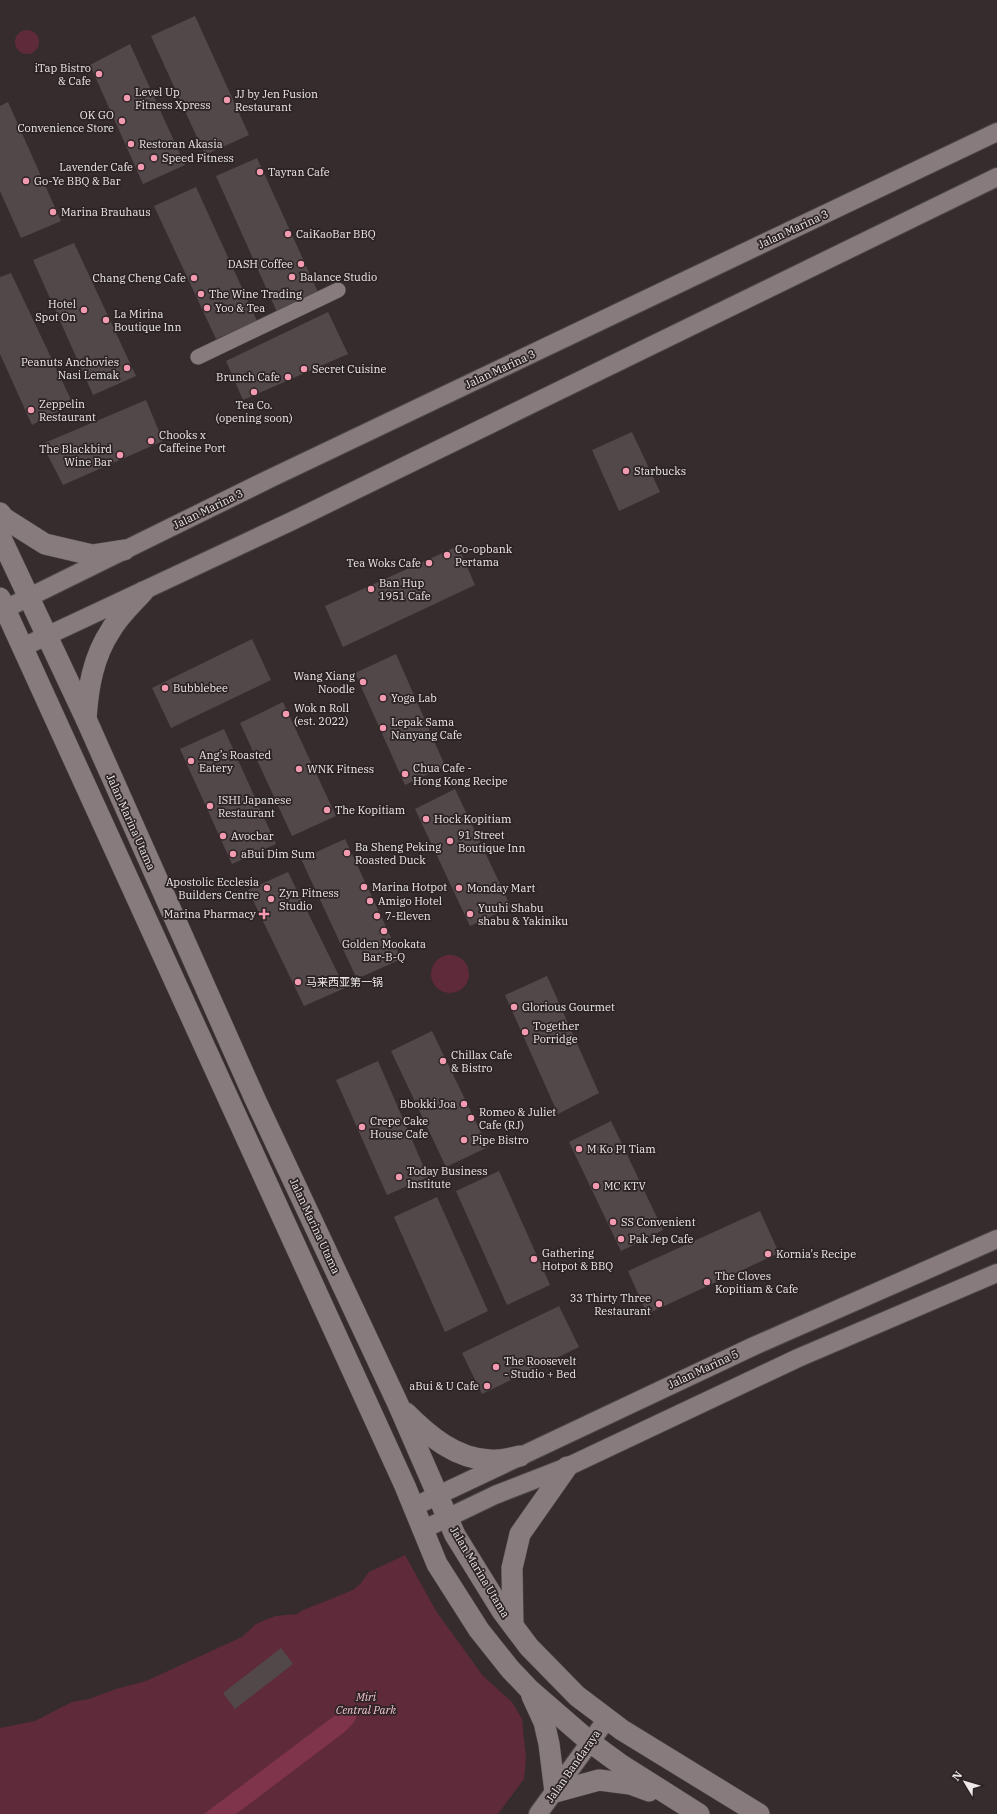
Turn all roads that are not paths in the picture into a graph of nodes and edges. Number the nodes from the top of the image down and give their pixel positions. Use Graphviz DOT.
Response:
graph roads {
  1 [pos="997,132"];
  2 [pos="997,178"];
  3 [pos="338,290"];
  4 [pos="198,357"];
  5 [pos="0,513"];
  6 [pos="0,536"];
  7 [pos="124,550"];
  8 [pos="143,592"];
  9 [pos="29,597"];
  10 [pos="3,603"];
  11 [pos="47,636"];
  12 [pos="23,647"];
  13 [pos="86,719"];
  14 [pos="997,1239"];
  15 [pos="997,1273"];
  16 [pos="398,1404"];
  17 [pos="520,1456"];
  18 [pos="567,1467"];
  19 [pos="438,1495"];
  20 [pos="413,1507"];
  21 [pos="448,1518"];
  22 [pos="422,1530"];
  23 [pos="513,1625"];
  24 [pos="530,1690"];
  25 [pos="606,1719"];
  26 [pos="590,1742"];
  27 [pos="555,1792"];
  28 [pos="675,1800"];
  29 [pos="538,1814"];
  30 [pos="699,1814"];
  31 [pos="759,1814"];
  1 -- 7 [label="street, Jalan Marina 3"];
  2 -- 8 [label="street"];
  3 -- 4 [label="street"];
  5 -- 7 [label="main road"];
  6 -- 9 [label="main road, Jalan Marina Utama"];
  7 -- 9 [label="street, Jalan Marina 3"];
  8 -- 11 [label="street"];
  8 -- 13 [label="main road"];
  9 -- 10 [label="street, Jalan Marina 3"];
  9 -- 11 [label="main road, Jalan Marina Utama"];
  10 -- 12 [label="main road"];
  11 -- 12 [label="street"];
  11 -- 13 [label="main road, Jalan Marina Utama"];
  12 -- 20 [label="main road"];
  13 -- 16 [label="main road, Jalan Marina Utama"];
  14 -- 17 [label="street, Jalan Marina 5"];
  15 -- 18 [label="street"];
  16 -- 17 [label="main road"];
  16 -- 19 [label="main road, Jalan Marina Utama"];
  17 -- 19 [label="street, Jalan Marina 5"];
  18 -- 21 [label="street"];
  18 -- 23 [label="main road"];
  19 -- 20 [label="street, Jalan Marina 5"];
  19 -- 21 [label="main road, Jalan Marina Utama"];
  20 -- 22 [label="main road"];
  21 -- 22 [label="street"];
  21 -- 23 [label="main road, Jalan Marina Utama"];
  22 -- 24 [label="main road"];
  23 -- 25 [label="main road, Jalan Marina Utama"];
  24 -- 26 [label="main road"];
  24 -- 27 [label="main road"];
  25 -- 26 [label="street, Jalan Bandaraya"];
  25 -- 31 [label="main road, Jalan Marina Utama"];
  26 -- 27 [label="street, Jalan Bandaraya"];
  26 -- 28 [label="main road"];
  27 -- 28 [label="main road"];
  27 -- 29 [label="street, Jalan Bandaraya"];
  28 -- 30 [label="main road"];
}
